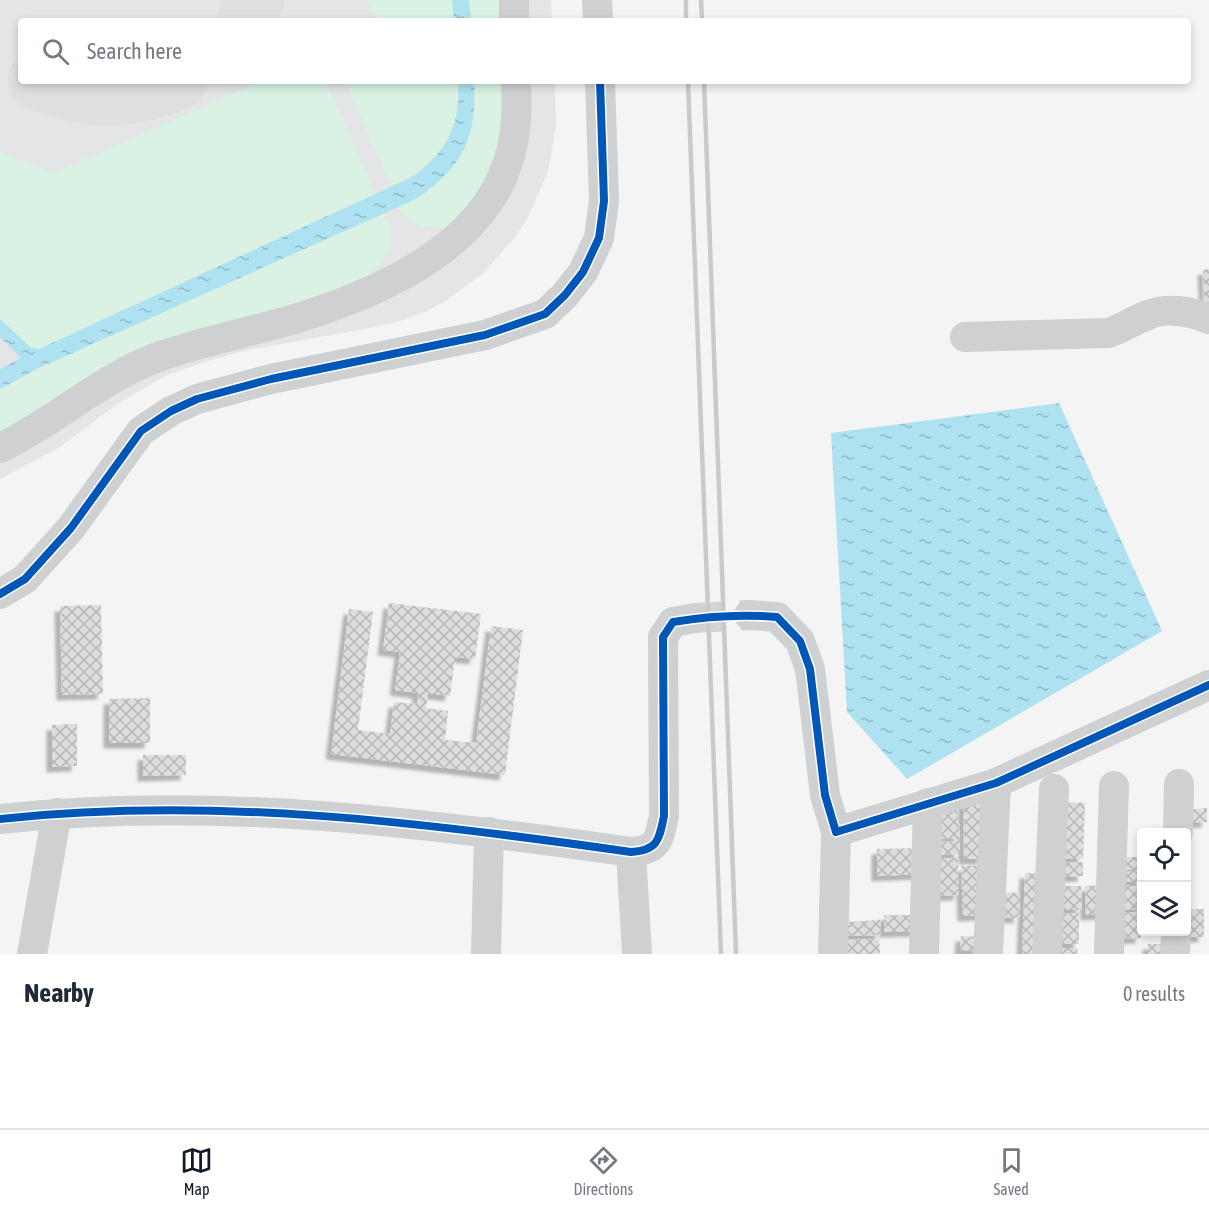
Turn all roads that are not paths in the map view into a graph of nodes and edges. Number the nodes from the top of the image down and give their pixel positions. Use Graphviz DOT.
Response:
graph roads {
  1 [pos="514,0"];
  2 [pos="597,0"];
  3 [pos="514,18"];
  4 [pos="598,18"];
  5 [pos="516,84"];
  6 [pos="600,84"];
  7 [pos="1209,320"];
  8 [pos="965,336"];
  9 [pos="0,448"];
  10 [pos="0,594"];
  11 [pos="749,615"];
  12 [pos="695,618"];
  13 [pos="1209,685"];
  14 [pos="996,783"];
  15 [pos="1179,784"];
  16 [pos="1114,786"];
  17 [pos="1054,789"];
  18 [pos="928,803"];
  19 [pos="57,813"];
  20 [pos="0,819"];
  21 [pos="1178,828"];
  22 [pos="489,832"];
  23 [pos="836,832"];
  24 [pos="631,852"];
  25 [pos="1176,936"];
  26 [pos="32,954"];
  27 [pos="486,954"];
  28 [pos="637,954"];
  29 [pos="833,954"];
  30 [pos="924,954"];
  31 [pos="988,954"];
  32 [pos="1047,954"];
  33 [pos="1109,954"];
  34 [pos="1175,954"];
  1 -- 3 [label="street"];
  2 -- 4 [label="street"];
  5 -- 9 [label="street"];
  6 -- 10 [label="street"];
  7 -- 8 [label="street"];
  11 -- 23 [label="street"];
  12 -- 24 [label="street"];
  13 -- 14 [label="street"];
  14 -- 18 [label="street"];
  14 -- 31 [label="street"];
  15 -- 21 [label="street"];
  16 -- 33 [label="street"];
  17 -- 32 [label="street"];
  18 -- 23 [label="street"];
  18 -- 30 [label="street"];
  19 -- 20 [label="street"];
  19 -- 22 [label="street"];
  19 -- 26 [label="street"];
  22 -- 24 [label="street"];
  22 -- 27 [label="street"];
  23 -- 29 [label="street"];
  24 -- 28 [label="street"];
  25 -- 34 [label="street"];
}
